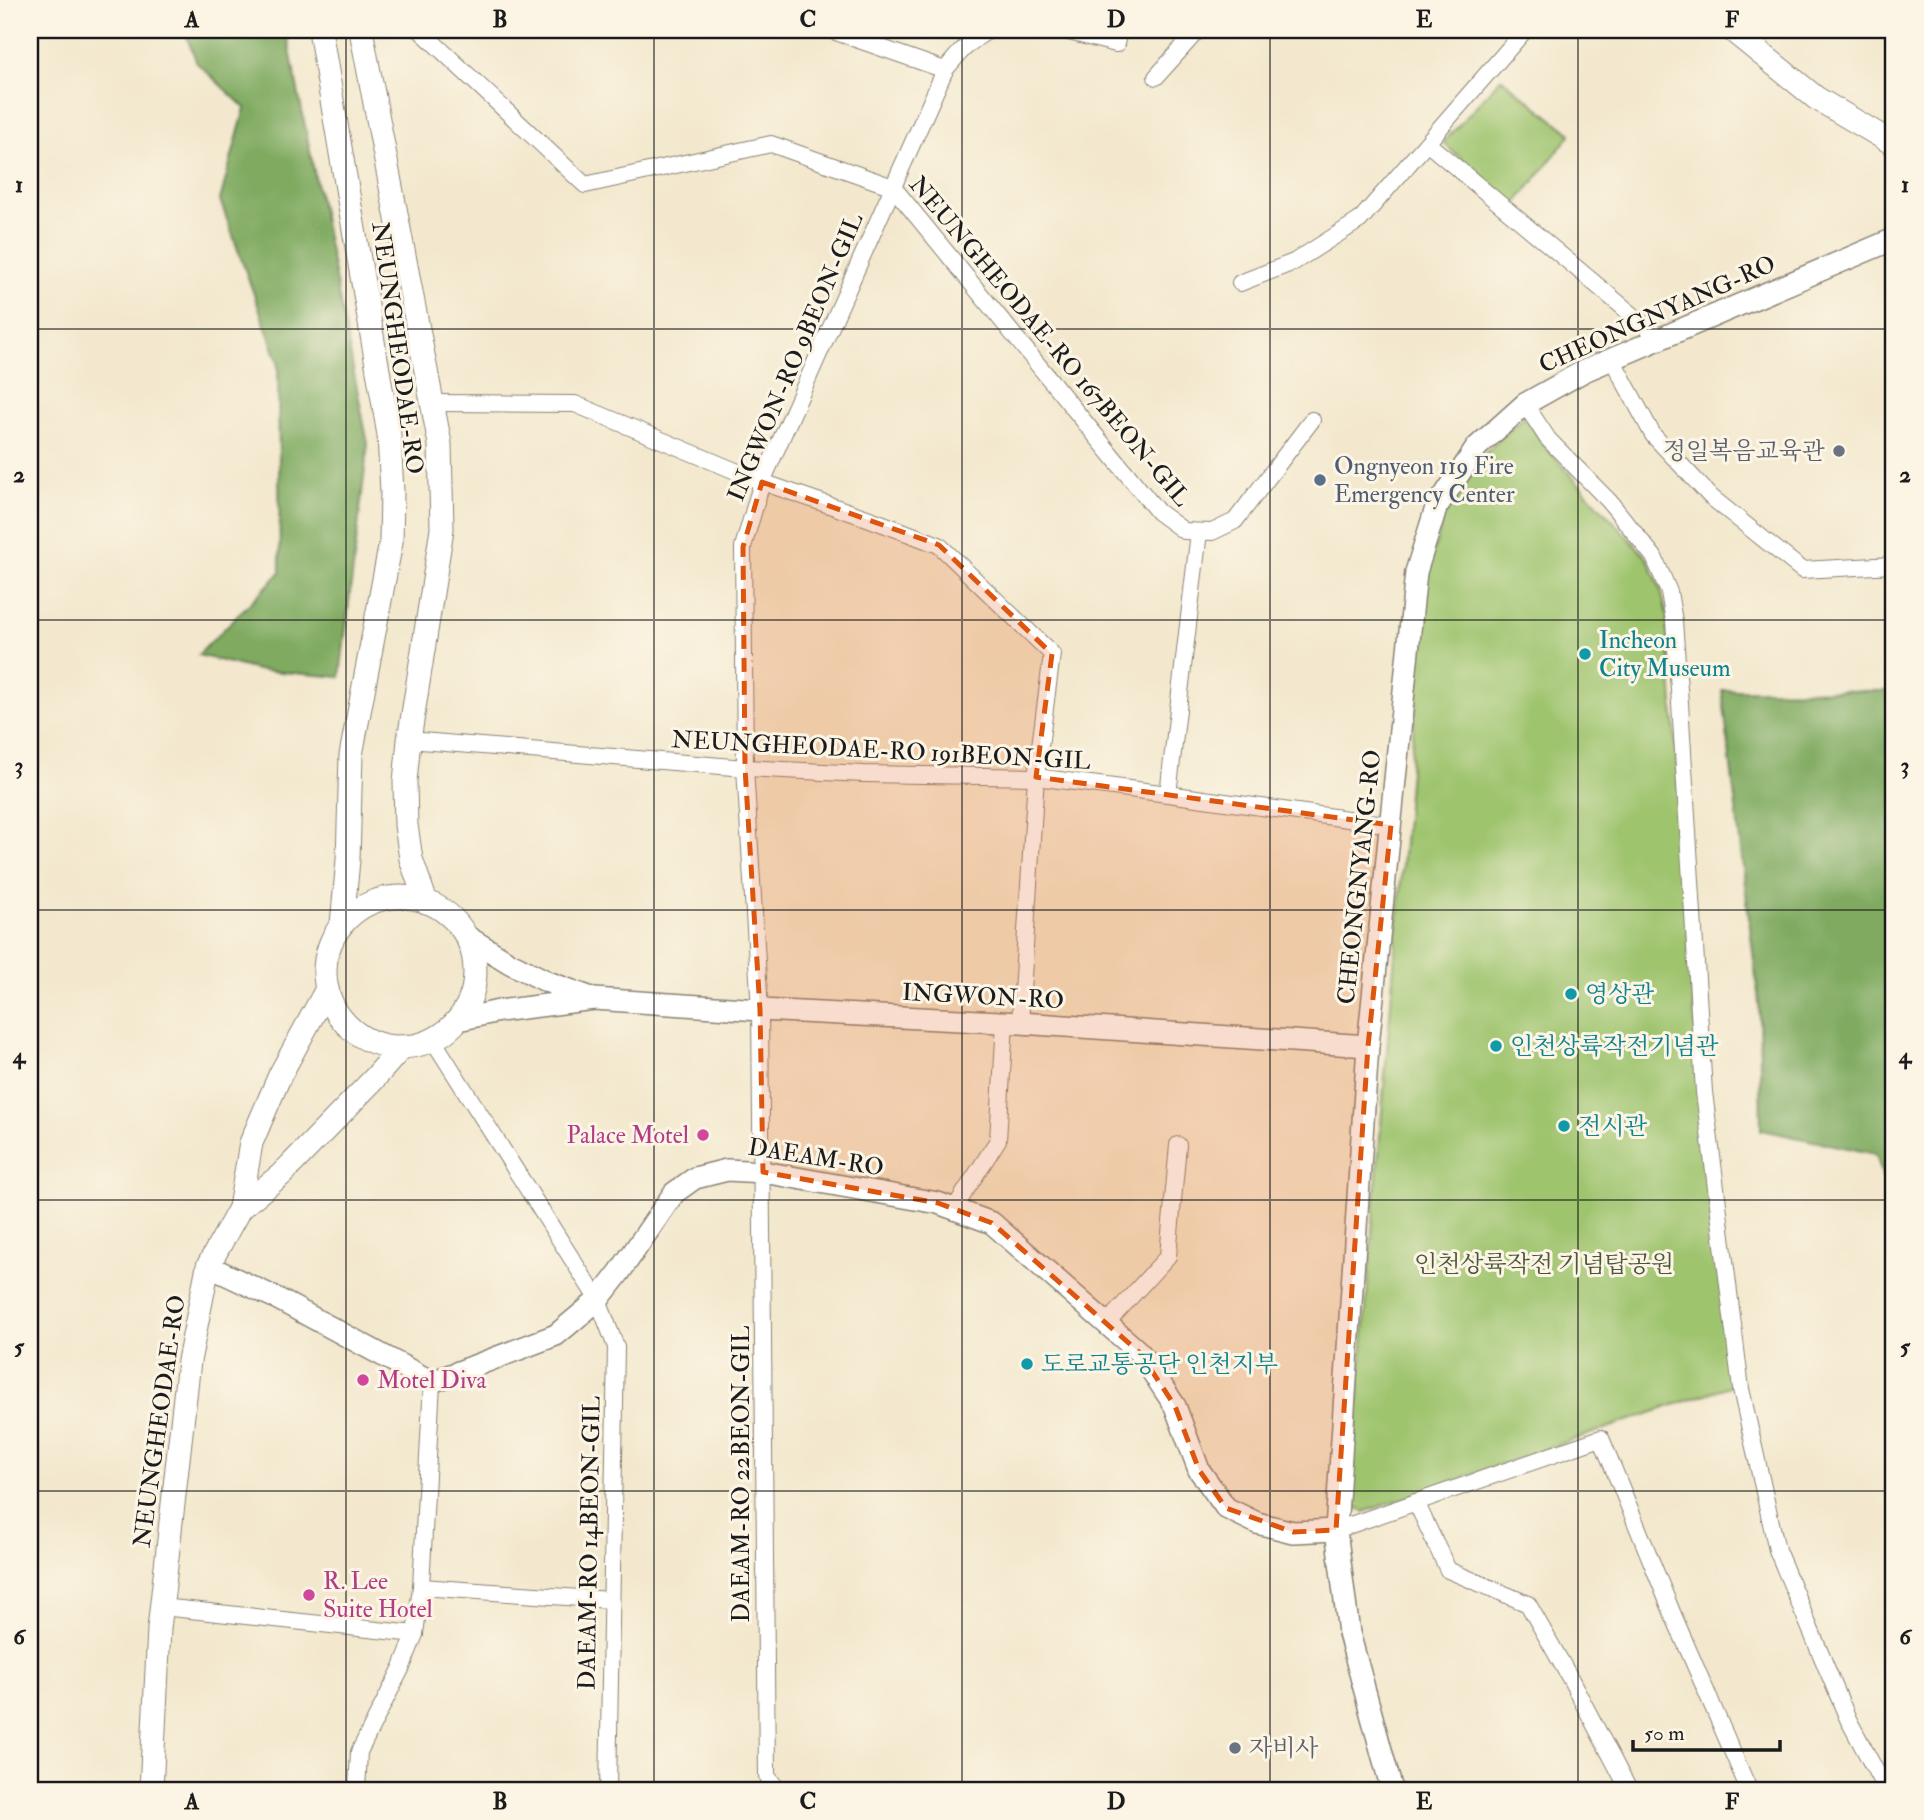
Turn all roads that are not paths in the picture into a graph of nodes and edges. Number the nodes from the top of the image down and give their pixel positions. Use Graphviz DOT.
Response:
graph roads {
  1 [pos="320,30"];
  2 [pos="360,30"];
  3 [pos="830,30"];
  4 [pos="990,30"];
  5 [pos="1061,30"];
  6 [pos="1198,30"];
  7 [pos="1525,30"];
  8 [pos="1732,30"];
  9 [pos="431,33"];
  10 [pos="1117,37"];
  11 [pos="945,70"];
  12 [pos="1156,78"];
  13 [pos="1427,142"];
  14 [pos="1894,144"];
  15 [pos="892,187"];
  16 [pos="1894,239"];
  17 [pos="1240,283"];
  18 [pos="1661,338"];
  19 [pos="1612,359"];
  20 [pos="432,403"];
  21 [pos="1525,404"];
  22 [pos="1312,420"];
  23 [pos="762,482"];
  24 [pos="1199,532"];
  25 [pos="1894,565"];
  26 [pos="409,740"];
  27 [pos="745,768"];
  28 [pos="1036,777"];
  29 [pos="1168,794"];
  30 [pos="1391,825"];
  31 [pos="426,902"];
  32 [pos="342,924"];
  33 [pos="466,936"];
  34 [pos="327,989"];
  35 [pos="594,999"];
  36 [pos="760,1010"];
  37 [pos="458,1020"];
  38 [pos="1012,1023"];
  39 [pos="433,1040"];
  40 [pos="1368,1046"];
  41 [pos="402,1047"];
  42 [pos="1178,1145"];
  43 [pos="763,1172"];
  44 [pos="240,1209"];
  45 [pos="954,1209"];
  46 [pos="208,1266"];
  47 [pos="598,1300"];
  48 [pos="1106,1324"];
  49 [pos="432,1382"];
  50 [pos="1416,1503"];
  51 [pos="1336,1530"];
  52 [pos="421,1587"];
  53 [pos="610,1600"];
  54 [pos="162,1607"];
  55 [pos="415,1634"];
  56 [pos="151,1790"];
  57 [pos="357,1790"];
  58 [pos="608,1790"];
  59 [pos="778,1790"];
  60 [pos="1392,1790"];
  61 [pos="1629,1790"];
  62 [pos="1749,1790"];
  63 [pos="1886,1790"];
  1 -- 32 [label="main road, NEUNGHEODAE-RO"];
  2 -- 20 [label="main road, NEUNGHEODAE-RO"];
  3 -- 11 [label="street"];
  4 -- 11 [label="street, INGWON-RO 9BEON-GIL"];
  5 -- 10 [label="street"];
  6 -- 12 [label="street"];
  7 -- 13 [label="street"];
  8 -- 14 [label="main road"];
  9 -- 15 [label="street, NEUNGHEODAE-RO 167BEON-GIL"];
  11 -- 15 [label="street, INGWON-RO 9BEON-GIL"];
  13 -- 17 [label="street"];
  13 -- 18 [label="street"];
  15 -- 23 [label="street, INGWON-RO 9BEON-GIL"];
  15 -- 24 [label="street, NEUNGHEODAE-RO 167BEON-GIL"];
  16 -- 18 [label="street, CHEONGNYANG-RO"];
  18 -- 19 [label="street, CHEONGNYANG-RO"];
  19 -- 21 [label="street, CHEONGNYANG-RO"];
  19 -- 25 [label="street"];
  20 -- 23 [label="street"];
  20 -- 26 [label="main road, NEUNGHEODAE-RO"];
  21 -- 30 [label="street, CHEONGNYANG-RO"];
  21 -- 63 [label="street"];
  22 -- 24 [label="street, NEUNGHEODAE-RO 167BEON-GIL"];
  23 -- 27 [label="street, INGWON-RO 9BEON-GIL"];
  23 -- 28 [label="street"];
  24 -- 29 [label="street"];
  26 -- 27 [label="street, NEUNGHEODAE-RO 191BEON-GIL"];
  26 -- 31 [label="main road, NEUNGHEODAE-RO"];
  27 -- 28 [label="street, NEUNGHEODAE-RO 191BEON-GIL"];
  27 -- 36 [label="street, INGWON-RO 9BEON-GIL"];
  28 -- 29 [label="street, NEUNGHEODAE-RO 191BEON-GIL"];
  28 -- 38 [label="street"];
  29 -- 30 [label="street, NEUNGHEODAE-RO 191BEON-GIL"];
  30 -- 40 [label="street, CHEONGNYANG-RO"];
  31 -- 32 [label="main road"];
  31 -- 33 [label="main road"];
  32 -- 34 [label="main road"];
  33 -- 35 [label="street"];
  33 -- 37 [label="main road"];
  34 -- 41 [label="main road"];
  34 -- 44 [label="main road, NEUNGHEODAE-RO"];
  35 -- 36 [label="street, INGWON-RO"];
  35 -- 37 [label="street"];
  36 -- 38 [label="street, INGWON-RO"];
  36 -- 43 [label="street, DAEAM-RO 22BEON-GIL"];
  37 -- 39 [label="main road"];
  38 -- 40 [label="street, INGWON-RO"];
  38 -- 45 [label="street"];
  39 -- 41 [label="main road"];
  39 -- 47 [label="street, DAEAM-RO 14BEON-GIL"];
  40 -- 51 [label="street, CHEONGNYANG-RO"];
  41 -- 44 [label="main road, NEUNGHEODAE-RO"];
  42 -- 48 [label="street"];
  43 -- 45 [label="street, DAEAM-RO"];
  43 -- 47 [label="street, DAEAM-RO"];
  43 -- 59 [label="street, DAEAM-RO 22BEON-GIL"];
  44 -- 46 [label="main road, NEUNGHEODAE-RO"];
  45 -- 48 [label="street, DAEAM-RO"];
  46 -- 49 [label="street"];
  46 -- 54 [label="main road, NEUNGHEODAE-RO"];
  47 -- 49 [label="street, DAEAM-RO"];
  47 -- 53 [label="street, DAEAM-RO 14BEON-GIL"];
  48 -- 51 [label="street, DAEAM-RO"];
  49 -- 52 [label="street"];
  50 -- 51 [label="street"];
  50 -- 61 [label="street"];
  50 -- 62 [label="street"];
  51 -- 60 [label="street, CHEONGNYANG-RO"];
  52 -- 53 [label="street"];
  52 -- 55 [label="street"];
  53 -- 58 [label="street, DAEAM-RO 14BEON-GIL"];
  54 -- 55 [label="street"];
  54 -- 56 [label="main road, NEUNGHEODAE-RO"];
  55 -- 57 [label="street"];
}
